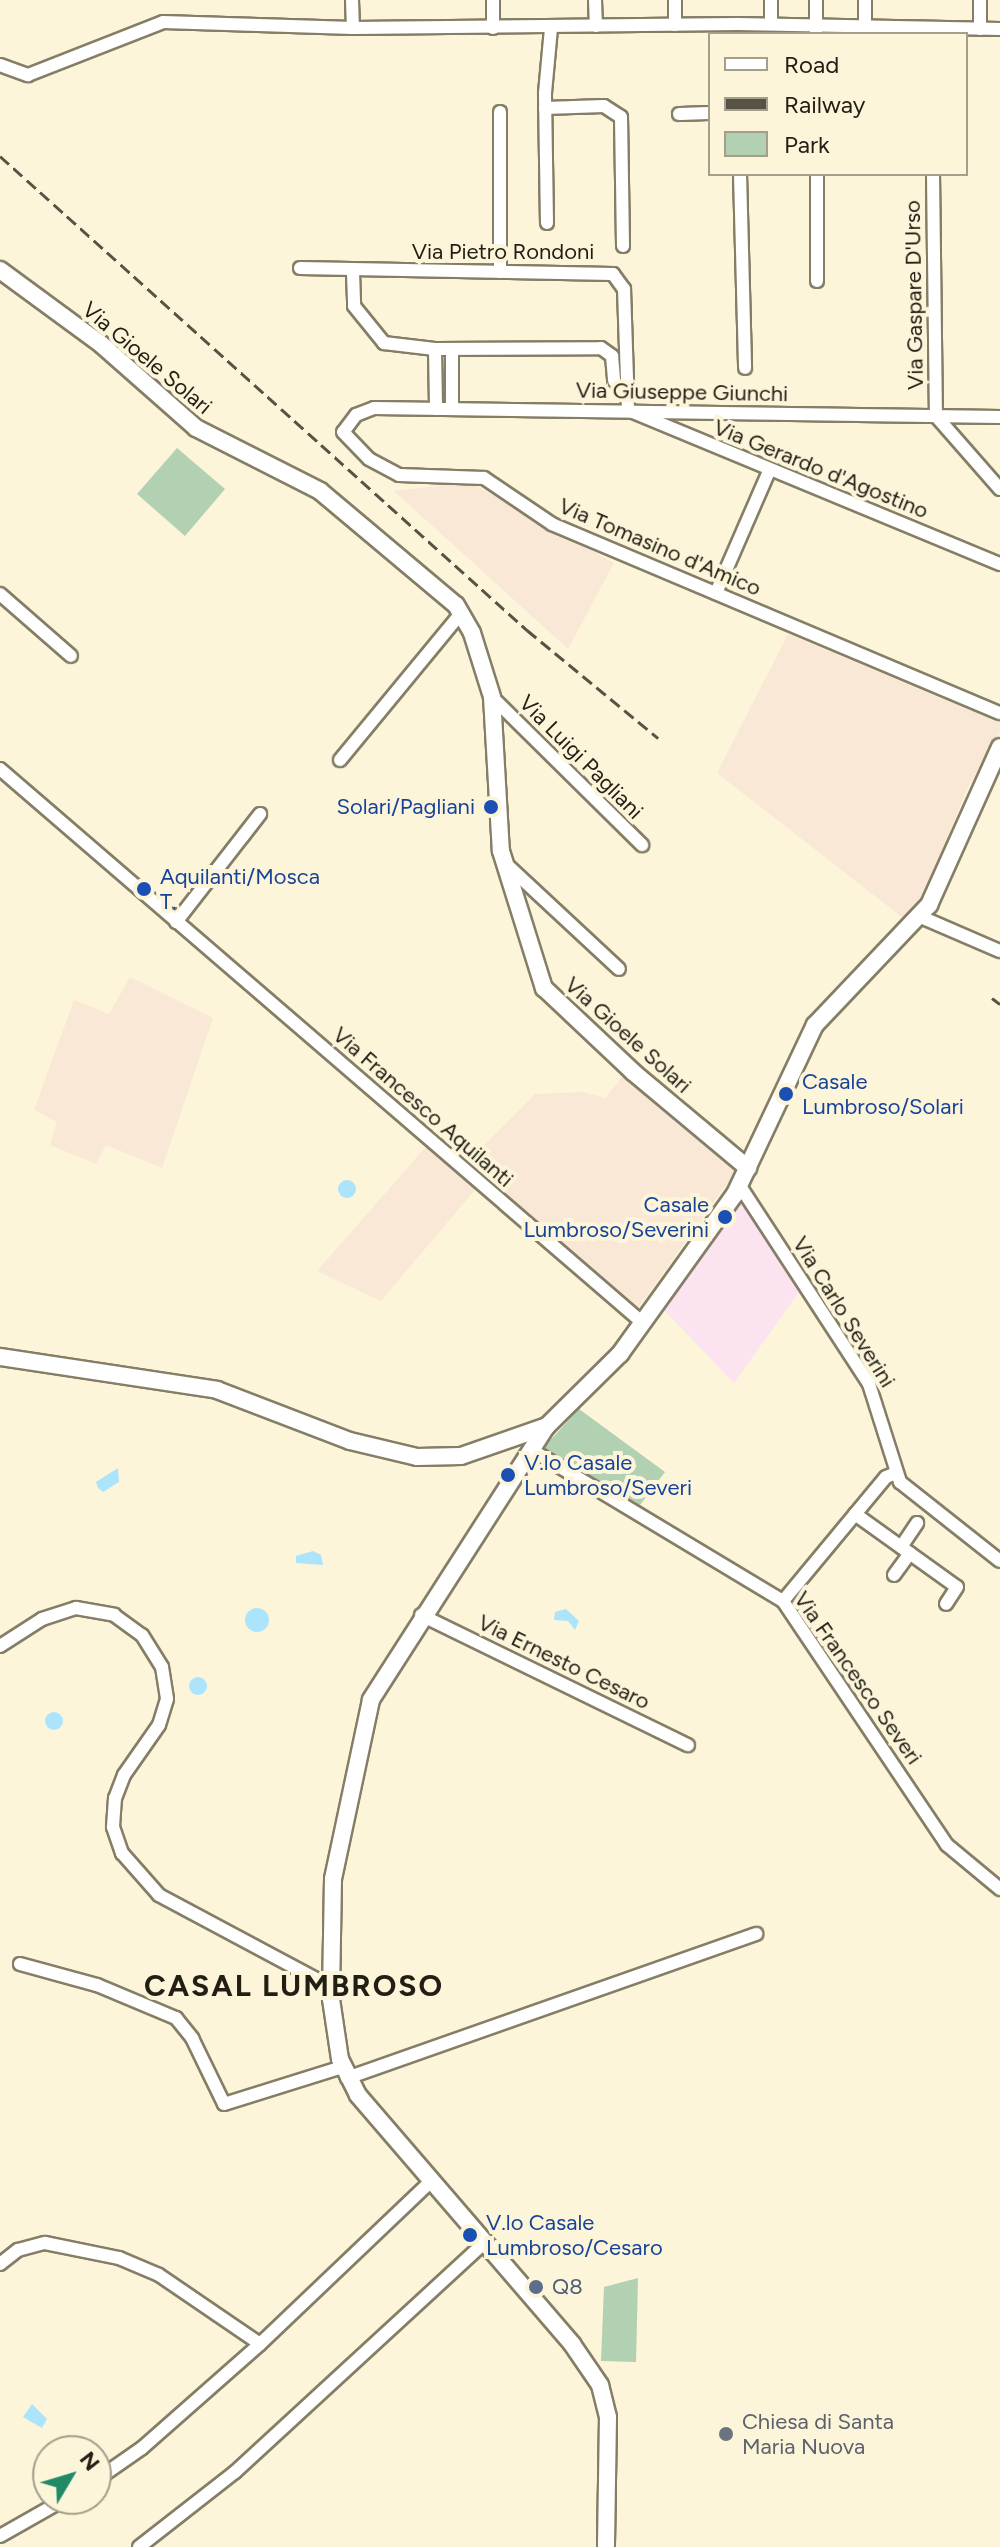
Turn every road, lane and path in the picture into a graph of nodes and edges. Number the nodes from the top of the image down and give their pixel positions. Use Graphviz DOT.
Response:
graph roads {
  1 [pos="352,0"];
  2 [pos="493,0"];
  3 [pos="595,0"];
  4 [pos="675,0"];
  5 [pos="771,0"];
  6 [pos="816,0"];
  7 [pos="865,0"];
  8 [pos="980,0"];
  9 [pos="771,24"];
  10 [pos="675,25"];
  11 [pos="596,26"];
  12 [pos="353,28"];
  13 [pos="493,28"];
  14 [pos="551,28"];
  15 [pos="738,29"];
  16 [pos="870,29"];
  17 [pos="980,29"];
  18 [pos="1000,29"];
  19 [pos="816,30"];
  20 [pos="931,31"];
  21 [pos="0,65"];
  22 [pos="545,108"];
  23 [pos="500,112"];
  24 [pos="708,113"];
  25 [pos="679,114"];
  26 [pos="740,176"];
  27 [pos="817,176"];
  28 [pos="933,176"];
  29 [pos="547,223"];
  30 [pos="623,246"];
  31 [pos="300,268"];
  32 [pos="0,270"];
  33 [pos="353,272"];
  34 [pos="500,272"];
  35 [pos="817,281"];
  36 [pos="435,349"];
  37 [pos="452,349"];
  38 [pos="745,368"];
  39 [pos="614,381"];
  40 [pos="436,409"];
  41 [pos="452,409"];
  42 [pos="628,410"];
  43 [pos="363,411"];
  44 [pos="936,416"];
  45 [pos="1000,417"];
  46 [pos="769,471"];
  47 [pos="1000,489"];
  48 [pos="1000,564"];
  49 [pos="716,593"];
  50 [pos="0,596"];
  51 [pos="461,613"];
  52 [pos="71,656"];
  53 [pos="492,697"];
  54 [pos="1000,713"];
  55 [pos="1000,747"];
  56 [pos="340,760"];
  57 [pos="0,769"];
  58 [pos="260,814"];
  59 [pos="642,845"];
  60 [pos="504,862"];
  61 [pos="921,917"];
  62 [pos="176,922"];
  63 [pos="1000,951"];
  64 [pos="619,969"];
  65 [pos="748,1168"];
  66 [pos="740,1186"];
  67 [pos="643,1323"];
  68 [pos="0,1357"];
  69 [pos="547,1426"];
  70 [pos="530,1449"];
  71 [pos="896,1473"];
  72 [pos="855,1514"];
  73 [pos="917,1523"];
  74 [pos="905,1550"];
  75 [pos="1000,1561"];
  76 [pos="894,1575"];
  77 [pos="783,1601"];
  78 [pos="946,1604"];
  79 [pos="421,1615"];
  80 [pos="0,1646"];
  81 [pos="688,1745"];
  82 [pos="999,1886"];
  83 [pos="756,1934"];
  84 [pos="20,1964"];
  85 [pos="331,1987"];
  86 [pos="345,2073"];
  87 [pos="431,2181"];
  88 [pos="484,2243"];
  89 [pos="0,2264"];
  90 [pos="260,2344"];
  91 [pos="112,2469"];
  92 [pos="37,2515"];
  93 [pos="0,2536"];
  94 [pos="139,2547"];
  95 [pos="606,2547"];
  1 -- 12 [label="street"];
  2 -- 13 [label="street"];
  3 -- 11 [label="street"];
  4 -- 10 [label="street"];
  5 -- 9 [label="street"];
  6 -- 19 [label="street"];
  7 -- 16 [label="street"];
  8 -- 17 [label="street"];
  9 -- 15 [label="street"];
  9 -- 19 [label="street"];
  10 -- 11 [label="street"];
  10 -- 15 [label="street"];
  11 -- 14 [label="street"];
  12 -- 13 [label="street"];
  12 -- 21 [label="street"];
  13 -- 14 [label="street"];
  14 -- 22 [label="street"];
  16 -- 19 [label="street"];
  16 -- 20 [label="street"];
  17 -- 18 [label="street"];
  17 -- 20 [label="street"];
  22 -- 29 [label="street"];
  22 -- 30 [label="street"];
  23 -- 34 [label="street"];
  24 -- 25 [label="street"];
  26 -- 38 [label="street"];
  27 -- 35 [label="street"];
  28 -- 44 [label="street, Via Gaspare D'Urso"];
  31 -- 33 [label="street, Via Pietro Rondoni"];
  32 -- 51 [label="street, Via Gioele Solari"];
  33 -- 34 [label="street, Via Pietro Rondoni"];
  33 -- 36 [label="street"];
  34 -- 42 [label="street, Via Pietro Rondoni"];
  36 -- 37 [label="street"];
  36 -- 40 [label="street"];
  37 -- 39 [label="street"];
  37 -- 41 [label="street"];
  40 -- 41 [label="street, Via Giuseppe Giunchi"];
  40 -- 43 [label="street, Via Giuseppe Giunchi"];
  41 -- 42 [label="street, Via Giuseppe Giunchi"];
  42 -- 44 [label="street, Via Giuseppe Giunchi"];
  42 -- 46 [label="street, Via Gerardo d'Agostino"];
  43 -- 49 [label="street, Via Tomasino d'Amico"];
  44 -- 45 [label="street, Via Giuseppe Giunchi"];
  44 -- 47 [label="street"];
  46 -- 48 [label="street, Via Gerardo d'Agostino"];
  46 -- 49 [label="street"];
  49 -- 54 [label="street, Via Tomasino d'Amico"];
  50 -- 52 [label="street"];
  51 -- 53 [label="street, Via Gioele Solari"];
  51 -- 56 [label="street"];
  53 -- 59 [label="street, Via Luigi Pagliani"];
  53 -- 60 [label="street, Via Gioele Solari"];
  55 -- 61 [label="street"];
  57 -- 62 [label="street, Via Francesco Aquilanti"];
  58 -- 62 [label="street"];
  60 -- 64 [label="street, Via Gioele Solari"];
  60 -- 65 [label="street, Via Gioele Solari"];
  61 -- 63 [label="street"];
  61 -- 65 [label="street"];
  62 -- 67 [label="street, Via Francesco Aquilanti"];
  65 -- 66 [label="street"];
  66 -- 67 [label="street"];
  66 -- 71 [label="street, Via Carlo Severini"];
  67 -- 69 [label="street"];
  68 -- 69 [label="street"];
  69 -- 70 [label="street"];
  70 -- 77 [label="street, Via Francesco Severi"];
  70 -- 79 [label="street"];
  71 -- 72 [label="street"];
  71 -- 75 [label="street, Via Carlo Severini"];
  72 -- 74 [label="street"];
  72 -- 77 [label="street"];
  73 -- 74 [label="street"];
  74 -- 76 [label="street"];
  74 -- 78 [label="street"];
  77 -- 82 [label="street, Via Francesco Severi"];
  79 -- 81 [label="street, Via Ernesto Cesaro"];
  79 -- 85 [label="street"];
  80 -- 85 [label="street"];
  83 -- 86 [label="street"];
  84 -- 86 [label="street"];
  85 -- 86 [label="street"];
  86 -- 87 [label="street"];
  87 -- 88 [label="street"];
  87 -- 90 [label="street"];
  88 -- 94 [label="street"];
  88 -- 95 [label="street"];
  89 -- 90 [label="street"];
  90 -- 91 [label="street"];
  92 -- 93 [label="street"];
}
